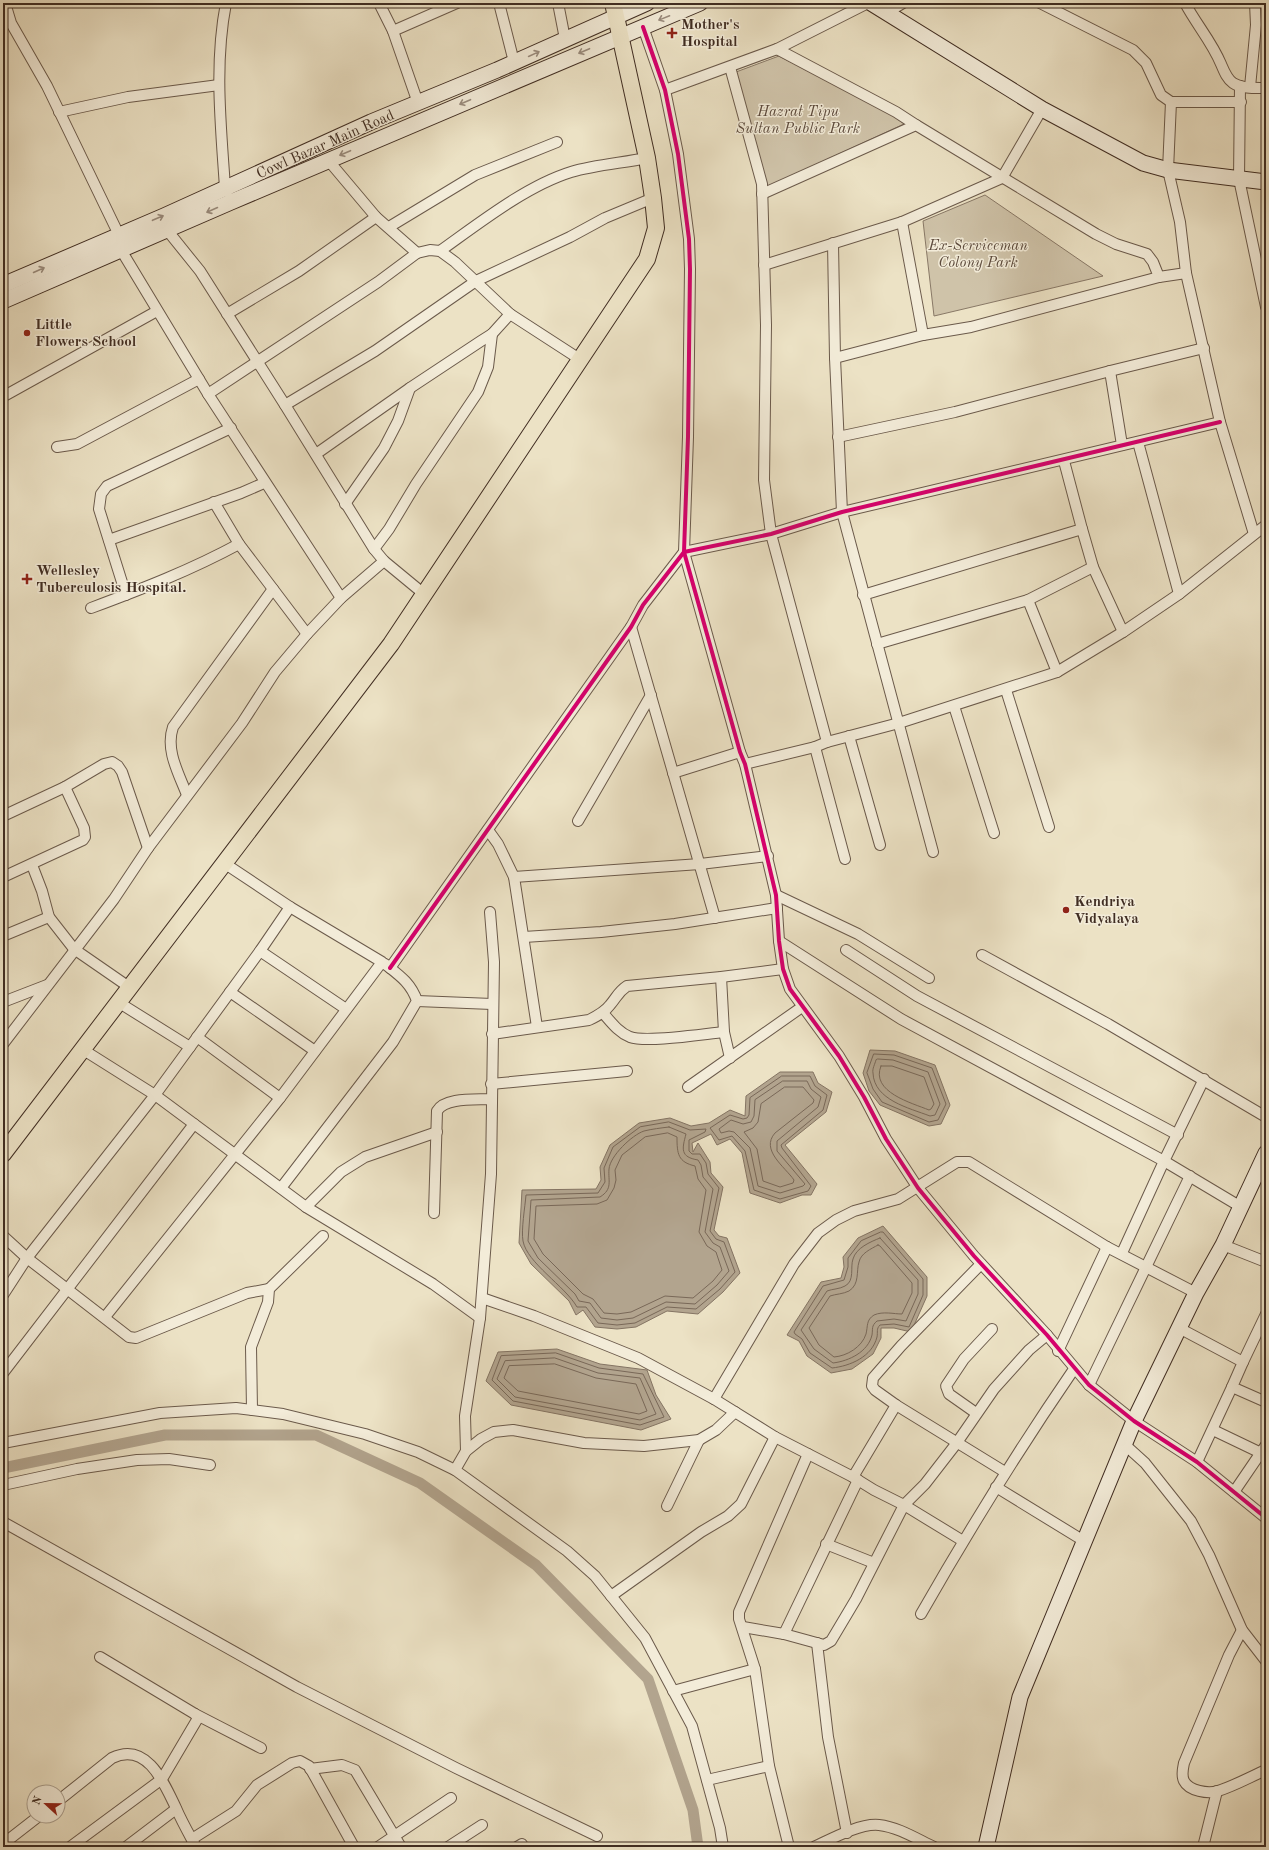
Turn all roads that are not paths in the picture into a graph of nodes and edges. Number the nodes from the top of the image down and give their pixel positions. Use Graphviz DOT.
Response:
graph roads {
  1 [pos="5,3"];
  2 [pos="226,3"];
  3 [pos="379,3"];
  4 [pos="457,3"];
  5 [pos="499,3"];
  6 [pos="558,3"];
  7 [pos="647,3"];
  8 [pos="700,3"];
  9 [pos="868,3"];
  10 [pos="871,3"];
  11 [pos="903,3"];
  12 [pos="1040,3"];
  13 [pos="1185,3"];
  14 [pos="1255,3"];
  15 [pos="614,10"];
  16 [pos="886,13"];
  17 [pos="7,24"];
  18 [pos="643,27"];
  19 [pos="392,31"];
  20 [pos="620,36"];
  21 [pos="565,39"];
  22 [pos="777,49"];
  23 [pos="514,62"];
  24 [pos="730,67"];
  25 [pos="219,85"];
  26 [pos="1245,86"];
  27 [pos="1266,88"];
  28 [pos="665,90"];
  29 [pos="1171,102"];
  30 [pos="1241,102"];
  31 [pos="418,103"];
  32 [pos="1042,109"];
  33 [pos="59,112"];
  34 [pos="916,126"];
  35 [pos="557,142"];
  36 [pos="647,158"];
  37 [pos="328,160"];
  38 [pos="1168,170"];
  39 [pos="1002,178"];
  40 [pos="1239,179"];
  41 [pos="1266,182"];
  42 [pos="762,194"];
  43 [pos="228,195"];
  44 [pos="654,198"];
  45 [pos="376,217"];
  46 [pos="902,222"];
  47 [pos="389,227"];
  48 [pos="167,230"];
  49 [pos="120,242"];
  50 [pos="833,243"];
  51 [pos="440,251"];
  52 [pos="416,253"];
  53 [pos="764,265"];
  54 [pos="1186,273"];
  55 [pos="1159,277"];
  56 [pos="476,281"];
  57 [pos="3,285"];
  58 [pos="3,301"];
  59 [pos="1266,307"];
  60 [pos="157,311"];
  61 [pos="227,314"];
  62 [pos="510,314"];
  63 [pos="492,334"];
  64 [pos="923,335"];
  65 [pos="1204,348"];
  66 [pos="835,358"];
  67 [pos="581,360"];
  68 [pos="257,362"];
  69 [pos="1110,371"];
  70 [pos="199,379"];
  71 [pos="410,388"];
  72 [pos="208,394"];
  73 [pos="6,395"];
  74 [pos="285,405"];
  75 [pos="1220,422"];
  76 [pos="231,428"];
  77 [pos="838,437"];
  78 [pos="1138,442"];
  79 [pos="1122,445"];
  80 [pos="57,447"];
  81 [pos="316,454"];
  82 [pos="1064,461"];
  83 [pos="264,483"];
  84 [pos="214,502"];
  85 [pos="345,504"];
  86 [pos="842,512"];
  87 [pos="1266,525"];
  88 [pos="1082,529"];
  89 [pos="771,534"];
  90 [pos="1254,534"];
  91 [pos="109,540"];
  92 [pos="239,544"];
  93 [pos="374,549"];
  94 [pos="684,552"];
  95 [pos="384,561"];
  96 [pos="1093,567"];
  97 [pos="273,589"];
  98 [pos="424,594"];
  99 [pos="1178,594"];
  100 [pos="126,595"];
  101 [pos="863,595"];
  102 [pos="341,598"];
  103 [pos="1028,600"];
  104 [pos="91,608"];
  105 [pos="631,627"];
  106 [pos="1123,632"];
  107 [pos="307,634"];
  108 [pos="877,644"];
  109 [pos="1057,672"];
  110 [pos="1006,690"];
  111 [pos="651,695"];
  112 [pos="954,706"];
  113 [pos="899,723"];
  114 [pos="849,736"];
  115 [pos="827,742"];
  116 [pos="815,747"];
  117 [pos="740,752"];
  118 [pos="745,764"];
  119 [pos="674,773"];
  120 [pos="65,787"];
  121 [pos="187,796"];
  122 [pos="3,816"];
  123 [pos="578,821"];
  124 [pos="1049,827"];
  125 [pos="488,830"];
  126 [pos="994,833"];
  127 [pos="880,845"];
  128 [pos="148,848"];
  129 [pos="933,852"];
  130 [pos="768,856"];
  131 [pos="844,859"];
  132 [pos="224,863"];
  133 [pos="700,864"];
  134 [pos="32,865"];
  135 [pos="3,877"];
  136 [pos="514,877"];
  137 [pos="776,894"];
  138 [pos="290,907"];
  139 [pos="777,908"];
  140 [pos="490,912"];
  141 [pos="50,917"];
  142 [pos="715,918"];
  143 [pos="3,936"];
  144 [pos="524,936"];
  145 [pos="779,941"];
  146 [pos="74,949"];
  147 [pos="846,950"];
  148 [pos="260,951"];
  149 [pos="982,955"];
  150 [pos="386,965"];
  151 [pos="783,969"];
  152 [pos="721,977"];
  153 [pos="929,978"];
  154 [pos="47,985"];
  155 [pos="129,987"];
  156 [pos="230,992"];
  157 [pos="417,1001"];
  158 [pos="3,1002"];
  159 [pos="118,1002"];
  160 [pos="492,1004"];
  161 [pos="802,1007"];
  162 [pos="346,1009"];
  163 [pos="602,1013"];
  164 [pos="537,1027"];
  165 [pos="724,1032"];
  166 [pos="492,1034"];
  167 [pos="197,1037"];
  168 [pos="3,1044"];
  169 [pos="190,1047"];
  170 [pos="82,1049"];
  171 [pos="315,1051"];
  172 [pos="730,1058"];
  173 [pos="627,1071"];
  174 [pos="1204,1079"];
  175 [pos="491,1084"];
  176 [pos="688,1087"];
  177 [pos="155,1095"];
  178 [pos="280,1098"];
  179 [pos="491,1099"];
  180 [pos="1266,1116"];
  181 [pos="194,1124"];
  182 [pos="437,1132"];
  183 [pos="1178,1135"];
  184 [pos="4,1150"];
  185 [pos="235,1152"];
  186 [pos="1266,1153"];
  187 [pos="1164,1161"];
  188 [pos="1190,1176"];
  189 [pos="281,1188"];
  190 [pos="918,1188"];
  191 [pos="306,1207"];
  192 [pos="1241,1207"];
  193 [pos="434,1213"];
  194 [pos="3,1236"];
  195 [pos="323,1236"];
  196 [pos="1223,1245"];
  197 [pos="1108,1247"];
  198 [pos="1122,1253"];
  199 [pos="27,1258"];
  200 [pos="1266,1262"];
  201 [pos="981,1264"];
  202 [pos="1147,1266"];
  203 [pos="68,1289"];
  204 [pos="269,1289"];
  205 [pos="1196,1293"];
  206 [pos="3,1295"];
  207 [pos="482,1298"];
  208 [pos="1266,1314"];
  209 [pos="105,1317"];
  210 [pos="480,1318"];
  211 [pos="992,1328"];
  212 [pos="1179,1328"];
  213 [pos="1047,1335"];
  214 [pos="1058,1351"];
  215 [pos="1243,1362"];
  216 [pos="1074,1369"];
  217 [pos="3,1373"];
  218 [pos="1089,1385"];
  219 [pos="1232,1387"];
  220 [pos="714,1399"];
  221 [pos="1266,1402"];
  222 [pos="896,1405"];
  223 [pos="252,1410"];
  224 [pos="736,1412"];
  225 [pos="976,1413"];
  226 [pos="1134,1421"];
  227 [pos="1213,1430"];
  228 [pos="775,1437"];
  229 [pos="699,1440"];
  230 [pos="3,1443"];
  231 [pos="956,1444"];
  232 [pos="1124,1444"];
  233 [pos="1264,1449"];
  234 [pos="466,1451"];
  235 [pos="808,1454"];
  236 [pos="1197,1462"];
  237 [pos="210,1465"];
  238 [pos="455,1470"];
  239 [pos="1005,1472"];
  240 [pos="856,1478"];
  241 [pos="3,1485"];
  242 [pos="996,1487"];
  243 [pos="1234,1492"];
  244 [pos="904,1505"];
  245 [pos="667,1506"];
  246 [pos="1266,1518"];
  247 [pos="3,1522"];
  248 [pos="962,1541"];
  249 [pos="1084,1541"];
  250 [pos="826,1544"];
  251 [pos="874,1563"];
  252 [pos="610,1596"];
  253 [pos="921,1614"];
  254 [pos="742,1627"];
  255 [pos="1242,1630"];
  256 [pos="784,1634"];
  257 [pos="817,1643"];
  258 [pos="100,1657"];
  259 [pos="1266,1661"];
  260 [pos="755,1669"];
  261 [pos="673,1691"];
  262 [pos="195,1714"];
  263 [pos="261,1748"];
  264 [pos="769,1766"];
  265 [pos="310,1769"];
  266 [pos="1266,1770"];
  267 [pos="162,1779"];
  268 [pos="707,1780"];
  269 [pos="1217,1791"];
  270 [pos="66,1795"];
  271 [pos="451,1798"];
  272 [pos="176,1809"];
  273 [pos="29,1824"];
  274 [pos="482,1825"];
  275 [pos="847,1833"];
  276 [pos="597,1836"];
  277 [pos="395,1837"];
  278 [pos="194,1843"];
  279 [pos="3,1844"];
  280 [pos="70,1847"];
  281 [pos="126,1847"];
  282 [pos="354,1847"];
  283 [pos="378,1847"];
  284 [pos="401,1847"];
  285 [pos="448,1847"];
  286 [pos="723,1847"];
  287 [pos="789,1847"];
  288 [pos="814,1847"];
  289 [pos="934,1847"];
  290 [pos="986,1847"];
  291 [pos="1203,1847"];
  1 -- 17 [label="street"];
  2 -- 25 [label="street"];
  3 -- 19 [label="street"];
  4 -- 19 [label="street"];
  5 -- 23 [label="street"];
  6 -- 21 [label="street"];
  7 -- 15 [label="street, Cowl Bazar Main Road"];
  8 -- 18 [label="street, Cowl Bazar Main Road, one-way"];
  9 -- 22 [label="street"];
  10 -- 16 [label="street"];
  11 -- 16 [label="street"];
  12 -- 29 [label="street"];
  13 -- 26 [label="street"];
  14 -- 26 [label="street"];
  15 -- 20 [label="main road"];
  15 -- 21 [label="street, Cowl Bazar Main Road"];
  16 -- 32 [label="street"];
  17 -- 33 [label="street"];
  18 -- 20 [label="street, Cowl Bazar Main Road"];
  18 -- 28 [label="street"];
  19 -- 31 [label="street"];
  20 -- 36 [label="main road"];
  20 -- 37 [label="street, Cowl Bazar Main Road, one-way"];
  23 -- 21 [label="street, Cowl Bazar Main Road, one-way"];
  22 -- 24 [label="street"];
  22 -- 34 [label="street"];
  23 -- 31 [label="street, Cowl Bazar Main Road"];
  24 -- 28 [label="street"];
  24 -- 42 [label="street"];
  25 -- 33 [label="street"];
  25 -- 43 [label="street"];
  26 -- 27 [label="street"];
  26 -- 30 [label="street"];
  28 -- 94 [label="street"];
  29 -- 30 [label="street"];
  29 -- 38 [label="street"];
  30 -- 40 [label="street"];
  31 -- 43 [label="street, Cowl Bazar Main Road"];
  32 -- 38 [label="street"];
  32 -- 39 [label="street"];
  33 -- 49 [label="street"];
  34 -- 39 [label="street"];
  34 -- 42 [label="street"];
  35 -- 47 [label="street"];
  36 -- 44 [label="main road"];
  36 -- 51 [label="street"];
  37 -- 43 [label="street, Cowl Bazar Main Road"];
  37 -- 45 [label="street"];
  38 -- 40 [label="street"];
  38 -- 54 [label="street"];
  39 -- 46 [label="street"];
  39 -- 55 [label="street"];
  40 -- 41 [label="street"];
  40 -- 59 [label="street"];
  42 -- 53 [label="street"];
  43 -- 48 [label="street, Cowl Bazar Main Road, one-way"];
  49 -- 43 [label="street, Cowl Bazar Main Road, one-way"];
  44 -- 56 [label="street"];
  44 -- 67 [label="main road"];
  45 -- 47 [label="street"];
  45 -- 61 [label="street"];
  46 -- 50 [label="street"];
  46 -- 64 [label="street"];
  47 -- 52 [label="street"];
  48 -- 49 [label="street, Cowl Bazar Main Road"];
  48 -- 61 [label="street"];
  57 -- 49 [label="street, Cowl Bazar Main Road, one-way"];
  49 -- 58 [label="street, Cowl Bazar Main Road"];
  49 -- 60 [label="street"];
  50 -- 53 [label="street"];
  50 -- 66 [label="street"];
  51 -- 52 [label="street"];
  51 -- 56 [label="street"];
  52 -- 68 [label="street"];
  53 -- 89 [label="street"];
  54 -- 55 [label="street"];
  54 -- 65 [label="street"];
  55 -- 64 [label="street"];
  56 -- 62 [label="street"];
  56 -- 74 [label="street"];
  60 -- 70 [label="street"];
  60 -- 73 [label="street"];
  61 -- 68 [label="street"];
  62 -- 63 [label="street"];
  62 -- 67 [label="street"];
  63 -- 71 [label="street"];
  63 -- 93 [label="street"];
  64 -- 66 [label="street"];
  65 -- 69 [label="street"];
  65 -- 75 [label="street"];
  66 -- 77 [label="street"];
  67 -- 98 [label="main road"];
  68 -- 72 [label="street"];
  68 -- 74 [label="street"];
  69 -- 77 [label="street"];
  69 -- 79 [label="street"];
  70 -- 72 [label="street"];
  70 -- 80 [label="street"];
  71 -- 81 [label="street"];
  71 -- 85 [label="street"];
  72 -- 76 [label="street"];
  74 -- 81 [label="street"];
  75 -- 78 [label="street"];
  75 -- 90 [label="street"];
  76 -- 83 [label="street"];
  76 -- 91 [label="street"];
  77 -- 86 [label="street"];
  78 -- 79 [label="street"];
  78 -- 99 [label="street"];
  79 -- 82 [label="street"];
  81 -- 85 [label="street"];
  82 -- 86 [label="street"];
  82 -- 88 [label="street"];
  83 -- 84 [label="street"];
  83 -- 102 [label="street"];
  84 -- 91 [label="street"];
  84 -- 92 [label="street"];
  85 -- 93 [label="street"];
  86 -- 89 [label="street"];
  86 -- 101 [label="street"];
  87 -- 90 [label="street"];
  88 -- 96 [label="street"];
  88 -- 101 [label="street"];
  89 -- 94 [label="street"];
  89 -- 115 [label="street"];
  90 -- 99 [label="street"];
  91 -- 100 [label="street"];
  92 -- 97 [label="street"];
  92 -- 100 [label="street"];
  93 -- 95 [label="street"];
  94 -- 105 [label="street"];
  94 -- 117 [label="street"];
  95 -- 98 [label="street"];
  95 -- 102 [label="street"];
  96 -- 103 [label="street"];
  96 -- 106 [label="street"];
  97 -- 107 [label="street"];
  97 -- 121 [label="street"];
  98 -- 132 [label="main road"];
  99 -- 106 [label="street"];
  100 -- 104 [label="street"];
  101 -- 108 [label="street"];
  102 -- 107 [label="street"];
  103 -- 108 [label="street"];
  103 -- 109 [label="street"];
  105 -- 111 [label="street"];
  105 -- 125 [label="street"];
  106 -- 109 [label="street"];
  107 -- 121 [label="street"];
  108 -- 113 [label="street"];
  109 -- 110 [label="street"];
  110 -- 112 [label="street"];
  110 -- 124 [label="street"];
  111 -- 119 [label="street"];
  111 -- 123 [label="street"];
  112 -- 113 [label="street"];
  112 -- 126 [label="street"];
  113 -- 114 [label="street"];
  113 -- 129 [label="street"];
  114 -- 115 [label="street"];
  114 -- 127 [label="street"];
  115 -- 116 [label="street"];
  116 -- 118 [label="street"];
  116 -- 131 [label="street"];
  117 -- 118 [label="street"];
  117 -- 119 [label="street"];
  118 -- 130 [label="street"];
  119 -- 133 [label="street"];
  120 -- 122 [label="street"];
  120 -- 128 [label="street"];
  120 -- 134 [label="street"];
  121 -- 128 [label="street"];
  125 -- 136 [label="street"];
  125 -- 150 [label="street"];
  128 -- 146 [label="street"];
  130 -- 133 [label="street"];
  130 -- 137 [label="street"];
  132 -- 138 [label="street"];
  132 -- 155 [label="main road"];
  133 -- 136 [label="street"];
  133 -- 142 [label="street"];
  134 -- 135 [label="street"];
  134 -- 141 [label="street"];
  136 -- 144 [label="street"];
  137 -- 139 [label="street"];
  137 -- 153 [label="street"];
  138 -- 148 [label="street"];
  138 -- 150 [label="street"];
  139 -- 142 [label="street"];
  139 -- 145 [label="street"];
  140 -- 160 [label="street"];
  141 -- 143 [label="street"];
  141 -- 146 [label="street"];
  142 -- 144 [label="street"];
  144 -- 164 [label="street"];
  145 -- 151 [label="street"];
  145 -- 187 [label="street"];
  146 -- 154 [label="street"];
  146 -- 155 [label="street"];
  147 -- 183 [label="street"];
  148 -- 156 [label="street"];
  148 -- 162 [label="street"];
  149 -- 174 [label="street"];
  150 -- 157 [label="street"];
  150 -- 162 [label="street"];
  151 -- 152 [label="street"];
  151 -- 161 [label="street"];
  152 -- 163 [label="street"];
  152 -- 165 [label="street"];
  154 -- 158 [label="street"];
  154 -- 168 [label="street"];
  155 -- 159 [label="main road"];
  156 -- 167 [label="street"];
  156 -- 171 [label="street"];
  157 -- 160 [label="street"];
  157 -- 189 [label="street"];
  159 -- 169 [label="street"];
  159 -- 170 [label="main road"];
  160 -- 166 [label="street"];
  161 -- 172 [label="street"];
  161 -- 190 [label="street"];
  162 -- 171 [label="street"];
  163 -- 164 [label="street"];
  163 -- 165 [label="street"];
  164 -- 166 [label="street"];
  165 -- 172 [label="street"];
  166 -- 175 [label="street"];
  167 -- 169 [label="street"];
  167 -- 178 [label="street"];
  169 -- 177 [label="street"];
  170 -- 177 [label="street"];
  170 -- 184 [label="main road"];
  171 -- 178 [label="street"];
  172 -- 176 [label="street"];
  173 -- 175 [label="street"];
  174 -- 180 [label="street"];
  174 -- 183 [label="street"];
  175 -- 179 [label="street"];
  177 -- 181 [label="street"];
  177 -- 199 [label="street"];
  178 -- 185 [label="street"];
  179 -- 182 [label="street"];
  179 -- 207 [label="street"];
  181 -- 185 [label="street"];
  181 -- 203 [label="street"];
  182 -- 191 [label="street"];
  182 -- 193 [label="street"];
  183 -- 187 [label="street"];
  185 -- 189 [label="street"];
  185 -- 209 [label="street"];
  186 -- 192 [label="street"];
  187 -- 188 [label="street"];
  187 -- 198 [label="street"];
  188 -- 192 [label="street"];
  188 -- 202 [label="street"];
  189 -- 191 [label="street"];
  190 -- 197 [label="street"];
  190 -- 201 [label="street"];
  190 -- 220 [label="street"];
  191 -- 210 [label="street"];
  192 -- 196 [label="street"];
  194 -- 199 [label="street"];
  195 -- 204 [label="street"];
  196 -- 200 [label="street"];
  196 -- 205 [label="street"];
  197 -- 198 [label="street"];
  197 -- 214 [label="street"];
  198 -- 202 [label="street"];
  199 -- 203 [label="street"];
  199 -- 206 [label="street"];
  201 -- 213 [label="street"];
  201 -- 222 [label="street"];
  202 -- 205 [label="street"];
  202 -- 218 [label="street"];
  203 -- 209 [label="street"];
  203 -- 217 [label="street"];
  204 -- 209 [label="street"];
  204 -- 223 [label="street"];
  205 -- 212 [label="street"];
  207 -- 210 [label="street"];
  207 -- 220 [label="street"];
  208 -- 215 [label="street"];
  210 -- 234 [label="street"];
  211 -- 225 [label="street"];
  212 -- 215 [label="street"];
  212 -- 226 [label="street"];
  213 -- 214 [label="street"];
  213 -- 225 [label="street"];
  214 -- 216 [label="street"];
  215 -- 219 [label="street"];
  216 -- 218 [label="street"];
  216 -- 239 [label="street"];
  218 -- 226 [label="street"];
  219 -- 221 [label="street"];
  219 -- 227 [label="street"];
  220 -- 224 [label="street"];
  222 -- 231 [label="street"];
  222 -- 240 [label="street"];
  223 -- 230 [label="street"];
  223 -- 238 [label="street"];
  224 -- 228 [label="street"];
  224 -- 229 [label="street"];
  225 -- 231 [label="street"];
  226 -- 232 [label="street"];
  226 -- 236 [label="street"];
  227 -- 233 [label="street"];
  227 -- 236 [label="street"];
  228 -- 235 [label="street"];
  228 -- 252 [label="street"];
  229 -- 234 [label="street"];
  229 -- 245 [label="street"];
  231 -- 239 [label="street"];
  231 -- 244 [label="street"];
  232 -- 249 [label="street"];
  232 -- 255 [label="street"];
  233 -- 243 [label="street"];
  234 -- 238 [label="street"];
  235 -- 240 [label="street"];
  235 -- 254 [label="street"];
  236 -- 243 [label="street"];
  237 -- 241 [label="street"];
  238 -- 252 [label="street"];
  239 -- 242 [label="street"];
  240 -- 244 [label="street"];
  240 -- 250 [label="street"];
  242 -- 248 [label="street"];
  242 -- 249 [label="street"];
  243 -- 246 [label="street"];
  244 -- 248 [label="street"];
  244 -- 251 [label="street"];
  247 -- 276 [label="street"];
  248 -- 253 [label="street"];
  249 -- 290 [label="street"];
  250 -- 251 [label="street"];
  250 -- 256 [label="street"];
  251 -- 257 [label="street"];
  252 -- 261 [label="street"];
  254 -- 256 [label="street"];
  254 -- 260 [label="street"];
  255 -- 259 [label="street"];
  255 -- 269 [label="street"];
  256 -- 257 [label="street"];
  257 -- 275 [label="street"];
  258 -- 262 [label="street"];
  260 -- 261 [label="street"];
  260 -- 264 [label="street"];
  261 -- 268 [label="street"];
  262 -- 263 [label="street"];
  262 -- 267 [label="street"];
  264 -- 268 [label="street"];
  264 -- 287 [label="street"];
  265 -- 277 [label="street"];
  265 -- 278 [label="street"];
  265 -- 282 [label="street"];
  266 -- 269 [label="street"];
  267 -- 270 [label="street"];
  267 -- 272 [label="street"];
  267 -- 280 [label="street"];
  268 -- 286 [label="street"];
  269 -- 291 [label="street"];
  271 -- 277 [label="street"];
  272 -- 278 [label="street"];
  272 -- 281 [label="street"];
  273 -- 279 [label="street"];
  274 -- 285 [label="street"];
  275 -- 288 [label="street"];
  275 -- 289 [label="street"];
  277 -- 283 [label="street"];
  277 -- 284 [label="street"];
}
